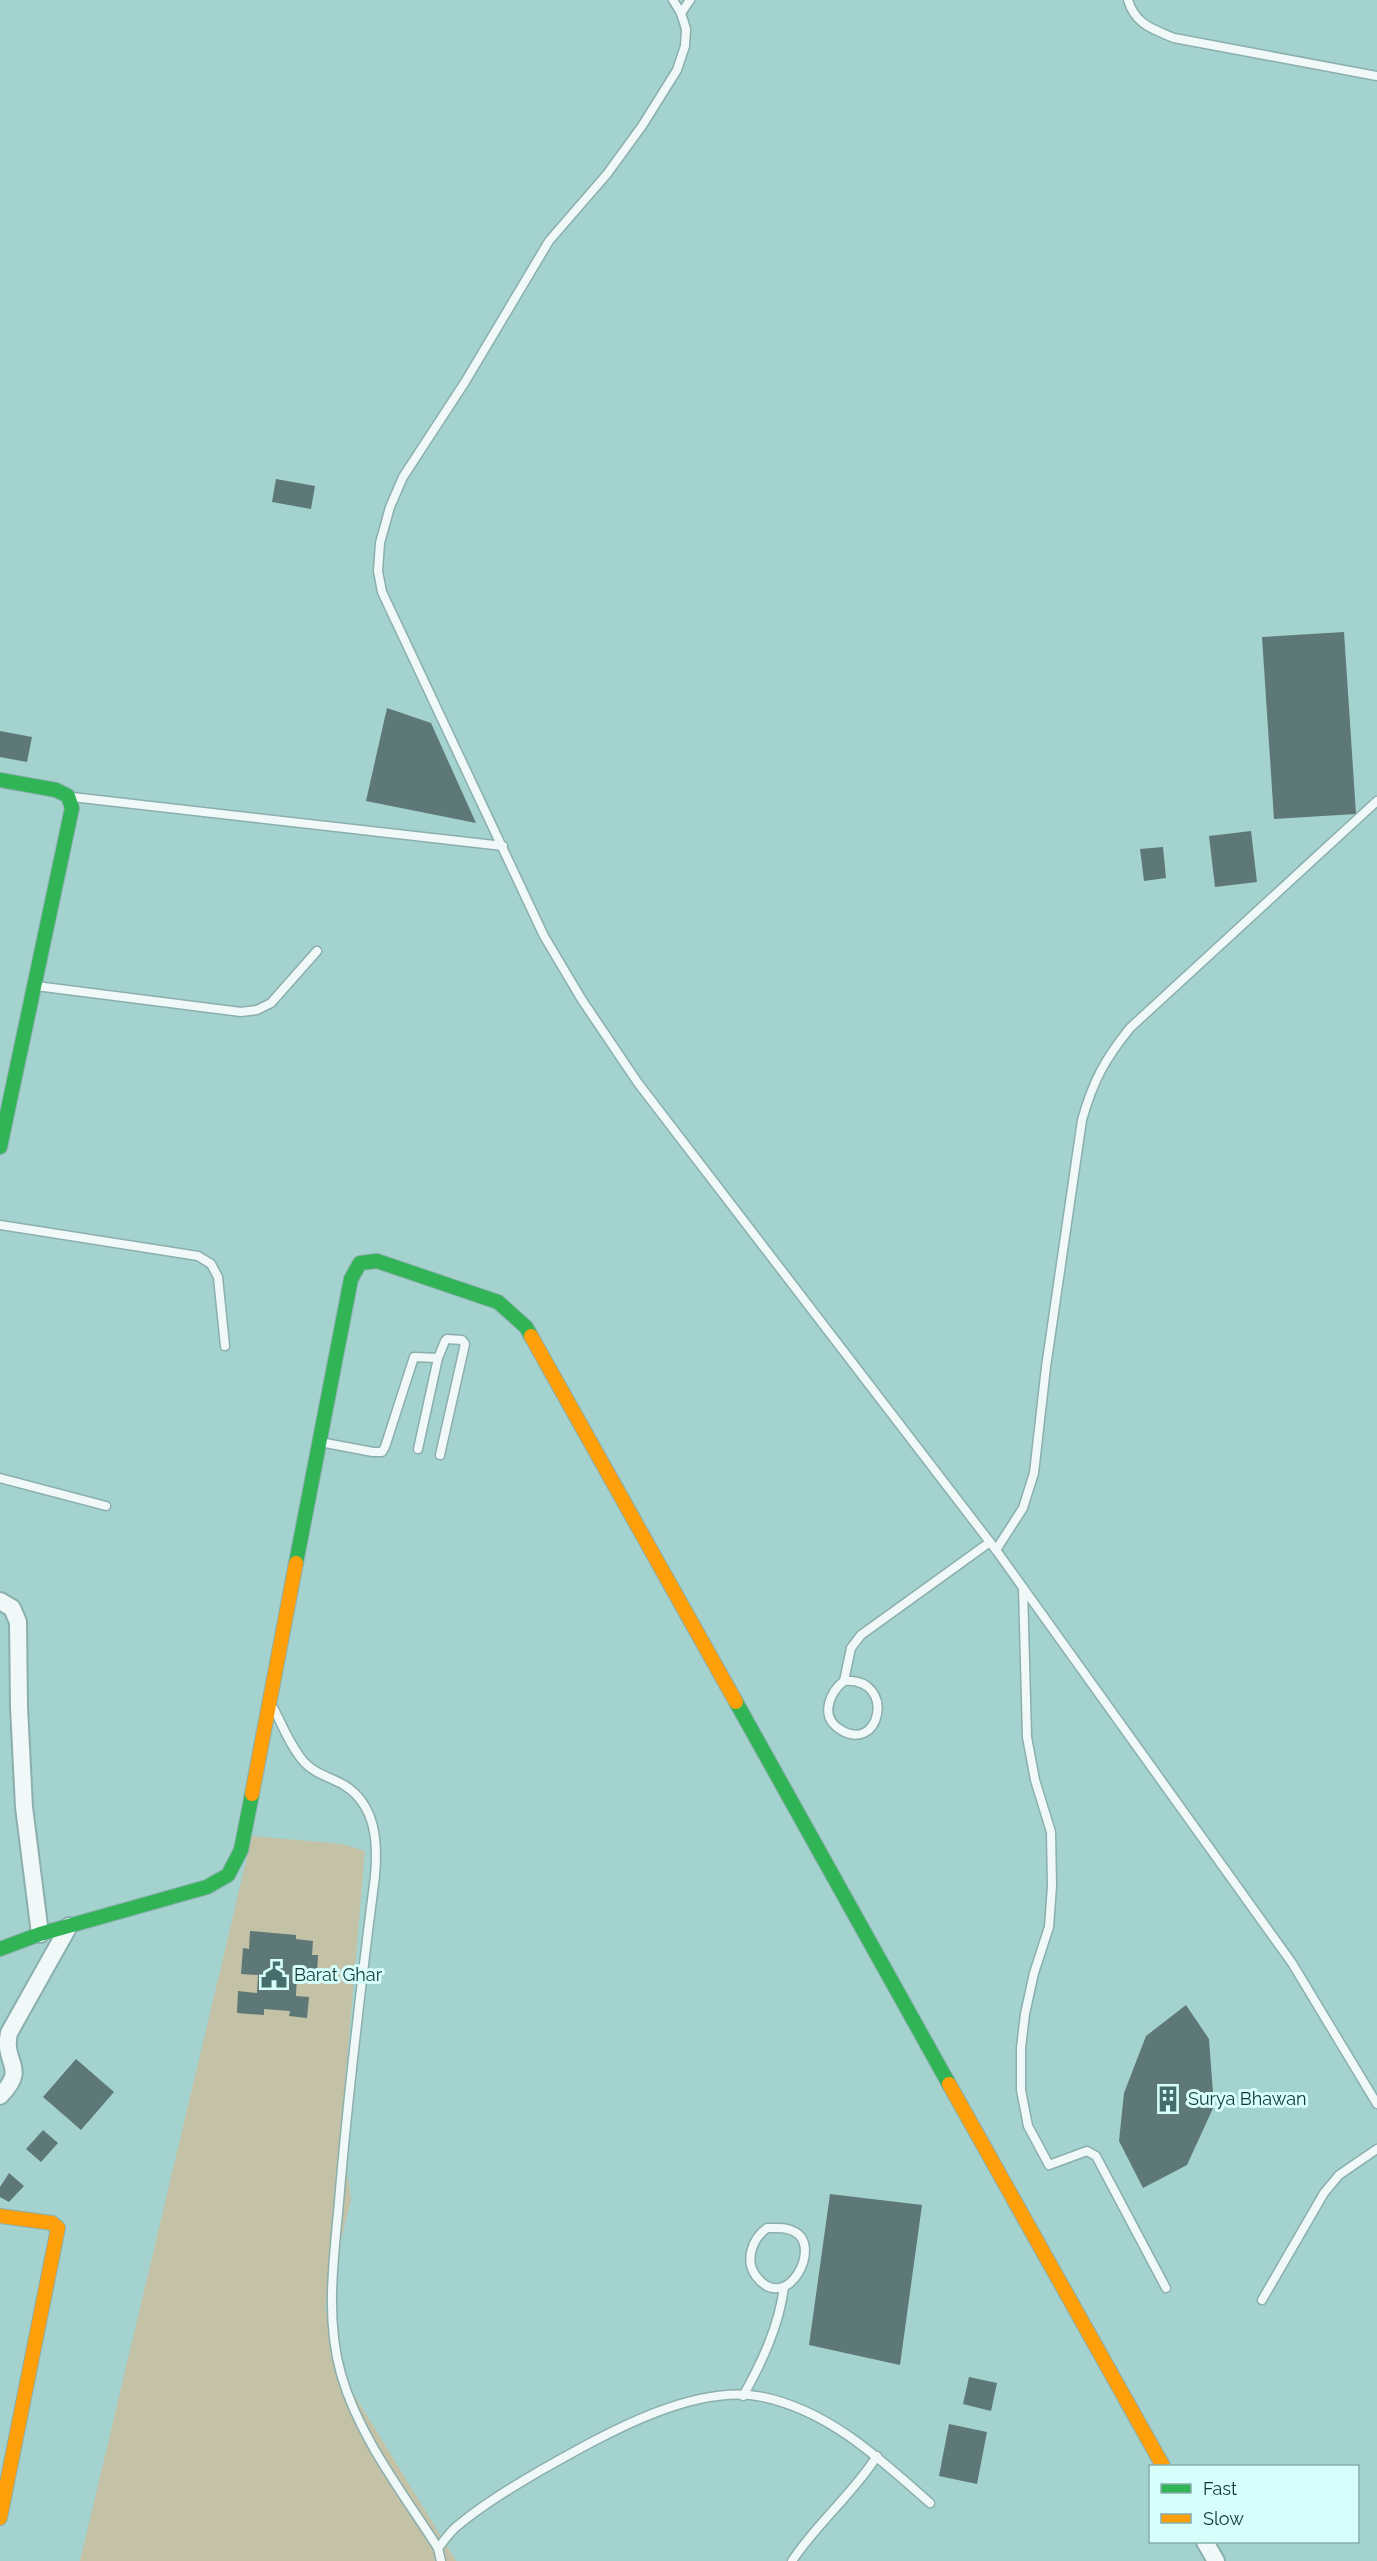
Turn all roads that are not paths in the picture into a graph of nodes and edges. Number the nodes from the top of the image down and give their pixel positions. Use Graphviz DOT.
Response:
graph roads {
  1 [pos="673,0"];
  2 [pos="690,0"];
  3 [pos="1128,0"];
  4 [pos="681,13"];
  5 [pos="1377,76"];
  6 [pos="0,780"];
  7 [pos="68,796"];
  8 [pos="1377,801"];
  9 [pos="503,846"];
  10 [pos="317,951"];
  11 [pos="36,986"];
  12 [pos="0,1147"];
  13 [pos="0,1225"];
  14 [pos="225,1346"];
  15 [pos="438,1358"];
  16 [pos="320,1442"];
  17 [pos="418,1449"];
  18 [pos="440,1455"];
  19 [pos="0,1478"];
  20 [pos="106,1506"];
  21 [pos="990,1542"];
  22 [pos="996,1550"];
  23 [pos="1023,1588"];
  24 [pos="0,1600"];
  25 [pos="844,1682"];
  26 [pos="269,1700"];
  27 [pos="69,1926"];
  28 [pos="40,1934"];
  29 [pos="0,1949"];
  30 [pos="0,2096"];
  31 [pos="1377,2104"];
  32 [pos="1377,2149"];
  33 [pos="0,2216"];
  34 [pos="784,2287"];
  35 [pos="1166,2288"];
  36 [pos="1262,2300"];
  37 [pos="743,2396"];
  38 [pos="877,2456"];
  39 [pos="1162,2465"];
  40 [pos="930,2504"];
  41 [pos="0,2518"];
  42 [pos="1206,2543"];
  43 [pos="438,2548"];
  44 [pos="441,2561"];
  45 [pos="792,2561"];
  46 [pos="1216,2561"];
  1 -- 4 [label="lane"];
  2 -- 4 [label="lane"];
  3 -- 5 [label="lane"];
  4 -- 9 [label="lane"];
  6 -- 7 [label="street"];
  7 -- 9 [label="lane"];
  7 -- 11 [label="street"];
  8 -- 22 [label="lane"];
  9 -- 21 [label="lane"];
  10 -- 11 [label="lane"];
  11 -- 12 [label="street"];
  13 -- 14 [label="lane"];
  15 -- 16 [label="lane"];
  15 -- 17 [label="lane"];
  15 -- 18 [label="lane"];
  16 -- 26 [label="street"];
  16 -- 39 [label="street"];
  19 -- 20 [label="lane"];
  21 -- 22 [label="lane"];
  21 -- 25 [label="lane"];
  22 -- 23 [label="lane"];
  23 -- 31 [label="lane"];
  23 -- 35 [label="lane"];
  24 -- 28 [label="street"];
  25 -- 25 [label="lane"];
  26 -- 27 [label="street"];
  26 -- 43 [label="lane"];
  27 -- 28 [label="street"];
  27 -- 30 [label="street"];
  28 -- 29 [label="street"];
  32 -- 36 [label="lane"];
  33 -- 41 [label="street"];
  34 -- 34 [label="lane"];
  34 -- 37 [label="lane"];
  37 -- 38 [label="lane"];
  37 -- 43 [label="lane"];
  38 -- 40 [label="lane"];
  38 -- 45 [label="lane"];
  42 -- 46 [label="street"];
  43 -- 44 [label="lane"];
}
